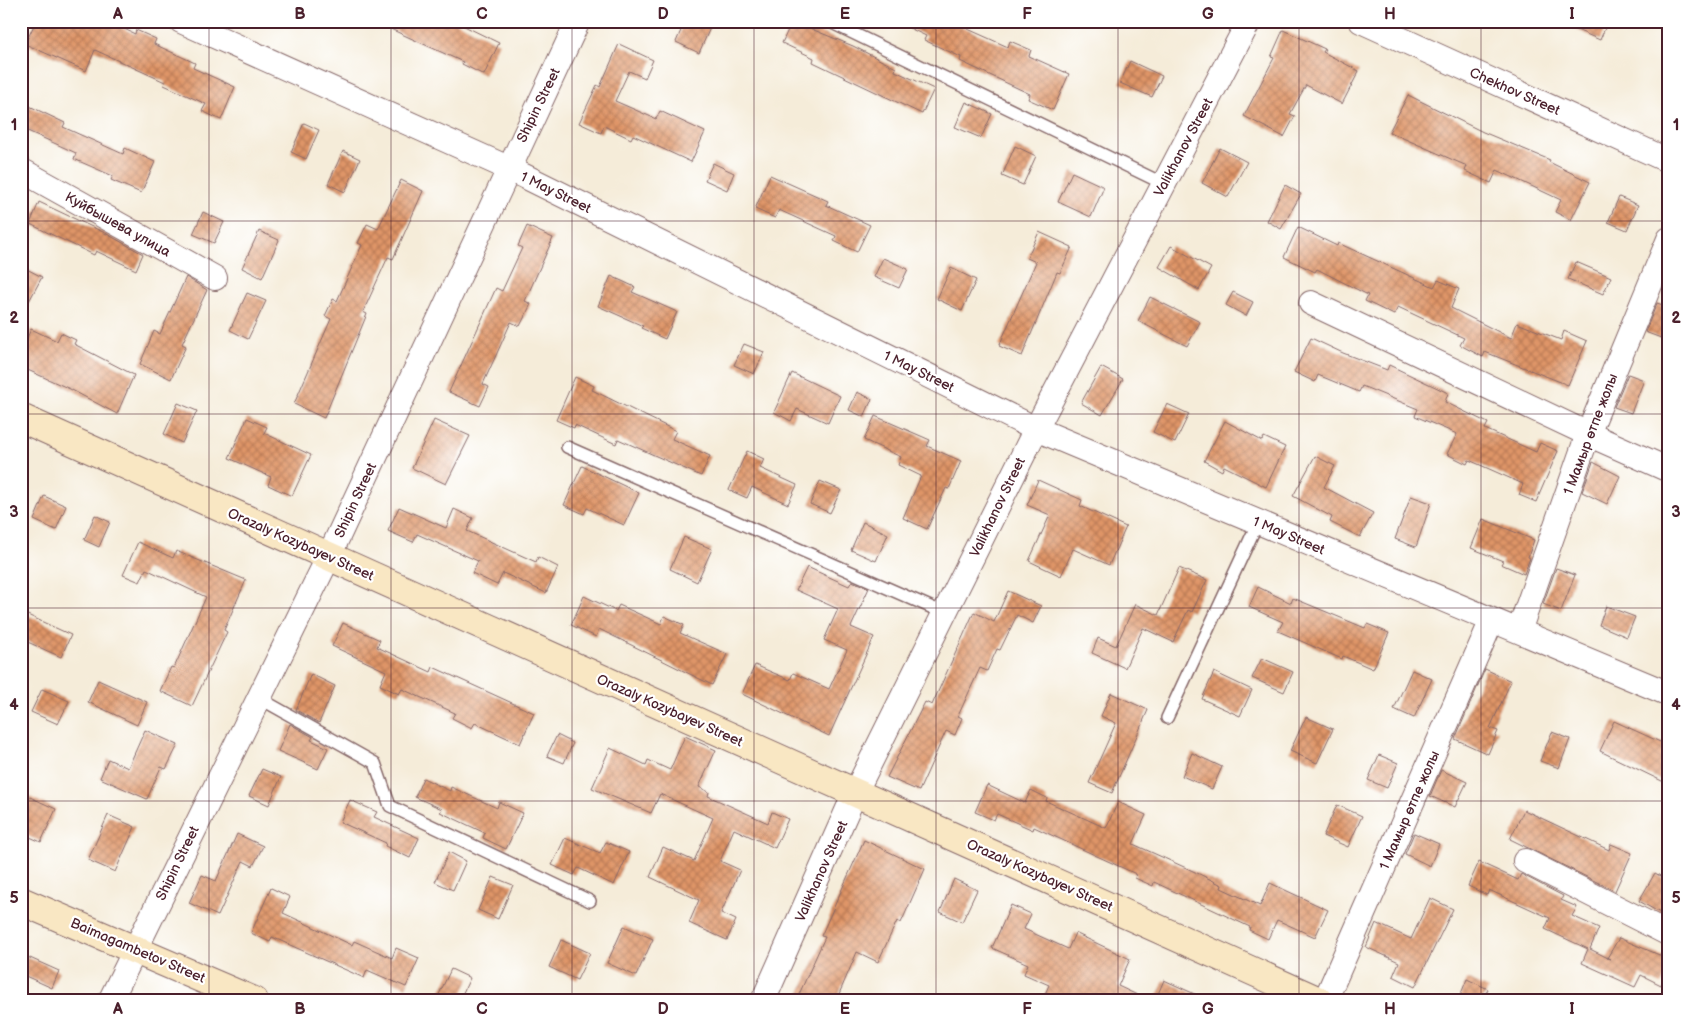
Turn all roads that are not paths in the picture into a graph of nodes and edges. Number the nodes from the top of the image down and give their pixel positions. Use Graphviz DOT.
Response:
graph roads {
  1 [pos="181,21"];
  2 [pos="578,21"];
  3 [pos="828,21"];
  4 [pos="1249,21"];
  5 [pos="1362,21"];
  6 [pos="1669,161"];
  7 [pos="508,168"];
  8 [pos="21,170"];
  9 [pos="1164,184"];
  10 [pos="1669,239"];
  11 [pos="215,278"];
  12 [pos="1311,303"];
  13 [pos="21,418"];
  14 [pos="1036,429"];
  15 [pos="1588,434"];
  16 [pos="567,447"];
  17 [pos="1669,470"];
  18 [pos="1258,522"];
  19 [pos="329,556"];
  20 [pos="944,613"];
  21 [pos="1492,620"];
  22 [pos="1519,631"];
  23 [pos="1669,694"];
  24 [pos="259,698"];
  25 [pos="1167,718"];
  26 [pos="856,793"];
  27 [pos="1525,861"];
  28 [pos="21,900"];
  29 [pos="590,901"];
  30 [pos="1669,934"];
  31 [pos="134,949"];
  32 [pos="110,1001"];
  33 [pos="254,1001"];
  34 [pos="763,1001"];
  35 [pos="1319,1001"];
  36 [pos="1325,1001"];
  1 -- 7 [label="street, 1 May Street"];
  2 -- 7 [label="street, Shipin Street"];
  3 -- 9 [label="lane"];
  4 -- 9 [label="street, Valikhanov Street"];
  5 -- 6 [label="street, Chekhov Street"];
  7 -- 14 [label="street, 1 May Street"];
  7 -- 19 [label="street, Shipin Street"];
  8 -- 11 [label="street, Куйбышева улица"];
  9 -- 14 [label="street, Valikhanov Street"];
  10 -- 15 [label="street, 1 Мамыр өтпе жолы"];
  12 -- 15 [label="street"];
  13 -- 19 [label="street, Orazaly Kozybayev Street"];
  14 -- 18 [label="street, 1 May Street"];
  14 -- 20 [label="street, Valikhanov Street"];
  15 -- 17 [label="street"];
  15 -- 22 [label="street, 1 Мамыр өтпе жолы"];
  16 -- 20 [label="lane"];
  18 -- 21 [label="street, 1 May Street"];
  18 -- 25 [label="lane"];
  19 -- 24 [label="street, Shipin Street"];
  19 -- 26 [label="street, Orazaly Kozybayev Street"];
  20 -- 26 [label="street, Valikhanov Street"];
  21 -- 22 [label="street, 1 May Street"];
  21 -- 36 [label="street, 1 Мамыр өтпе жолы"];
  22 -- 23 [label="street, 1 May Street"];
  24 -- 29 [label="lane"];
  24 -- 31 [label="street, Shipin Street"];
  26 -- 34 [label="street, Valikhanov Street"];
  26 -- 35 [label="street, Orazaly Kozybayev Street"];
  27 -- 30 [label="street"];
  28 -- 31 [label="street, Baimagambetov Street"];
  31 -- 32 [label="street, Shipin Street"];
  31 -- 33 [label="street, Baimagambetov Street"];
}
